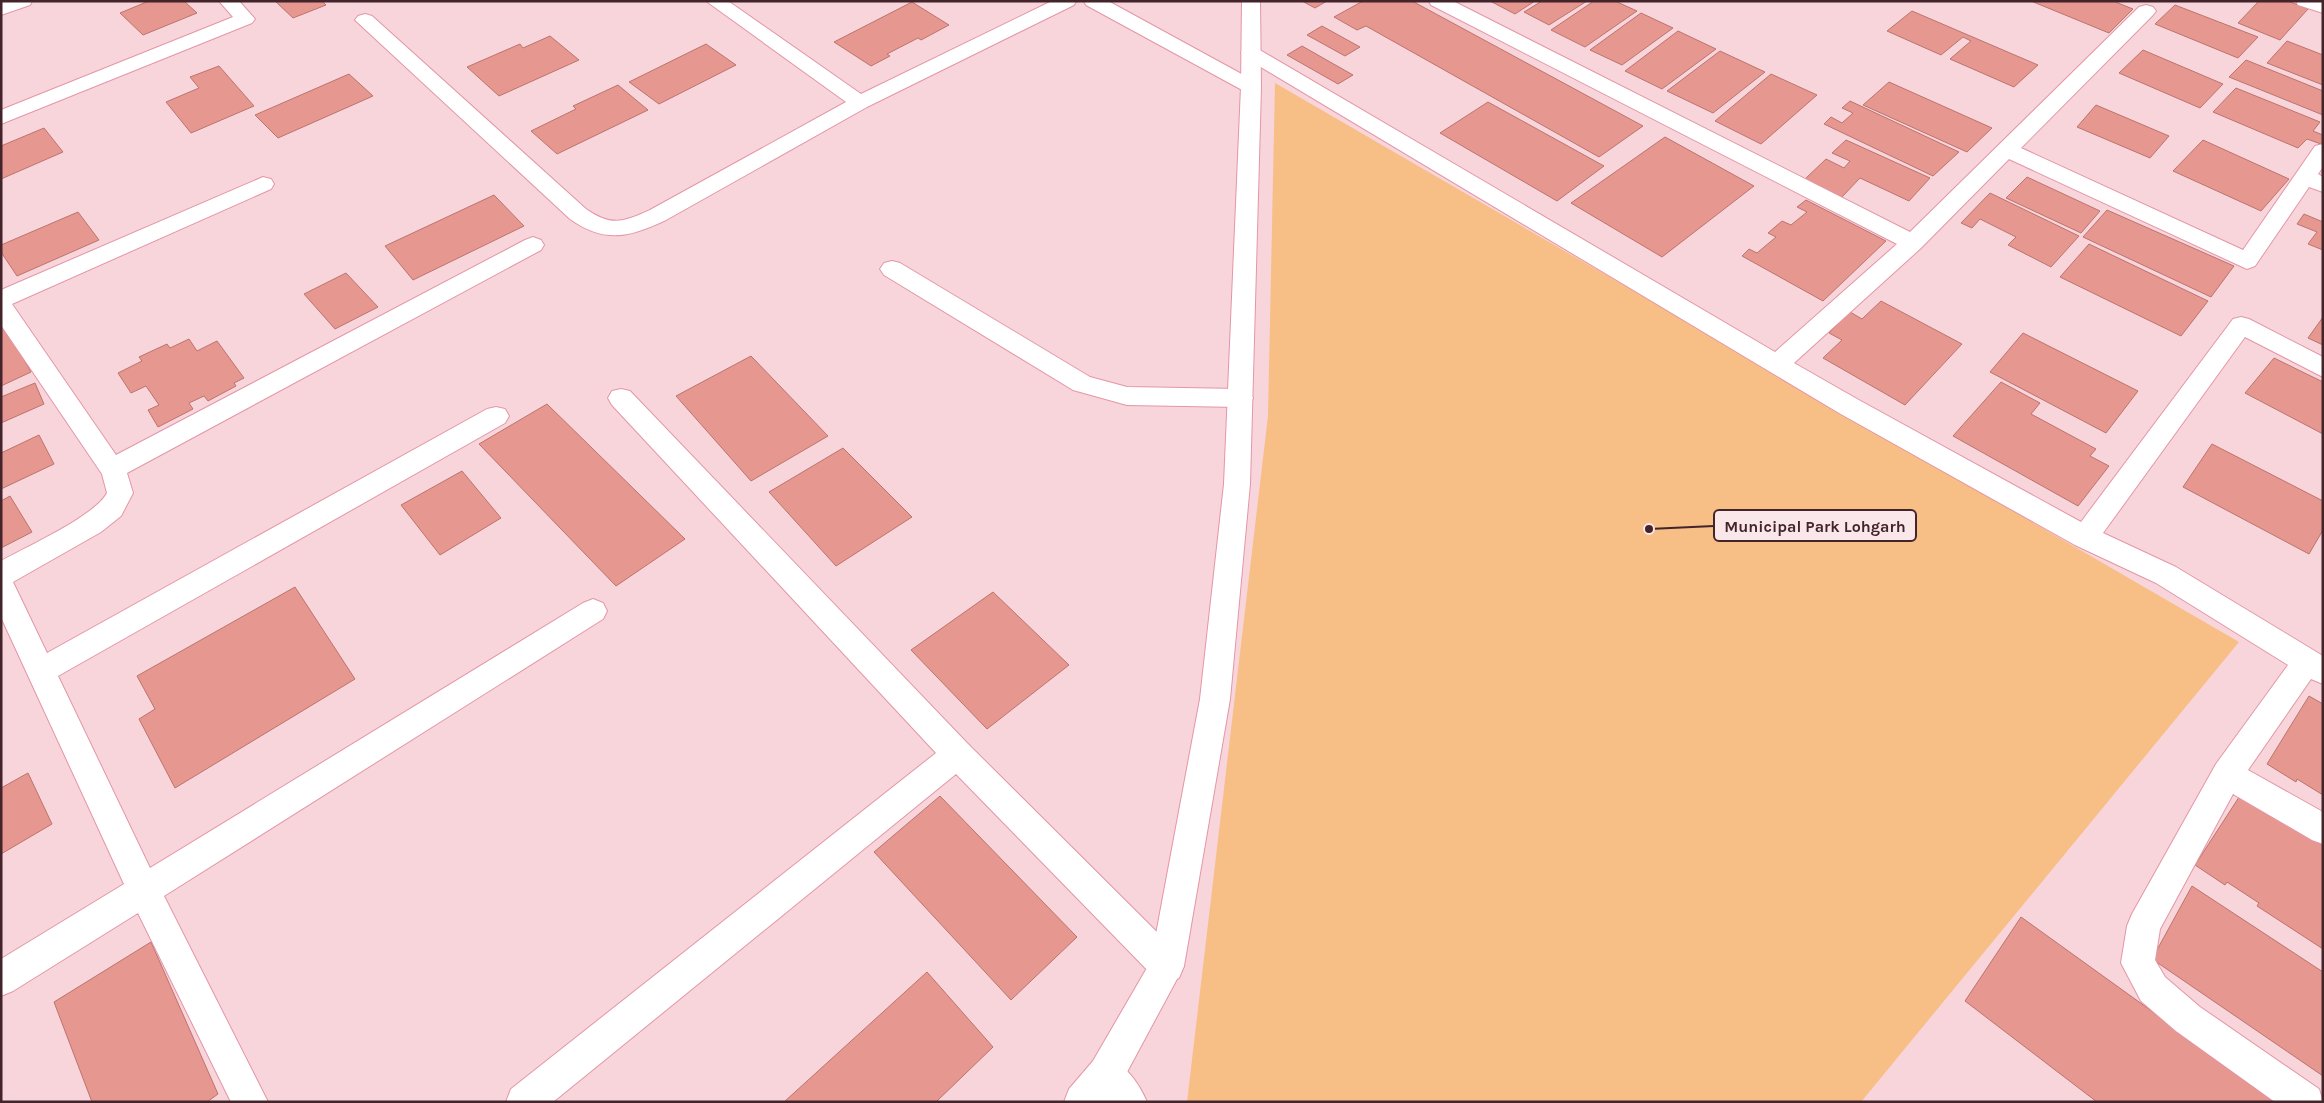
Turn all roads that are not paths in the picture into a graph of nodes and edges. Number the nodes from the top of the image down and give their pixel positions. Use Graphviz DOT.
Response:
graph roads {
  1 [pos="22,1"];
  2 [pos="228,1"];
  3 [pos="715,1"];
  4 [pos="1066,1"];
  5 [pos="1093,1"];
  6 [pos="1251,1"];
  7 [pos="1438,1"];
  8 [pos="2305,1"];
  9 [pos="2323,7"];
  10 [pos="1,9"];
  11 [pos="2146,11"];
  12 [pos="366,20"];
  13 [pos="1251,53"];
  14 [pos="1251,87"];
  15 [pos="860,103"];
  16 [pos="1,118"];
  17 [pos="2007,150"];
  18 [pos="2323,151"];
  19 [pos="2314,181"];
  20 [pos="263,184"];
  21 [pos="1913,243"];
  22 [pos="534,245"];
  23 [pos="892,268"];
  24 [pos="1,300"];
  25 [pos="1,306"];
  26 [pos="1777,364"];
  27 [pos="2323,368"];
  28 [pos="621,398"];
  29 [pos="1240,398"];
  30 [pos="496,416"];
  31 [pos="112,469"];
  32 [pos="2085,537"];
  33 [pos="1,575"];
  34 [pos="1,586"];
  35 [pos="593,612"];
  36 [pos="2315,667"];
  37 [pos="42,671"];
  38 [pos="957,754"];
  39 [pos="2227,774"];
  40 [pos="2323,829"];
  41 [pos="144,891"];
  42 [pos="1167,966"];
  43 [pos="1,979"];
  44 [pos="1106,1074"];
  45 [pos="250,1102"];
  46 [pos="524,1102"];
  47 [pos="1082,1102"];
  48 [pos="1128,1102"];
  49 [pos="2306,1102"];
  1 -- 10 [label="street"];
  2 -- 16 [label="street"];
  3 -- 15 [label="street"];
  4 -- 15 [label="street"];
  5 -- 14 [label="street"];
  6 -- 13 [label="street"];
  7 -- 21 [label="street"];
  8 -- 9 [label="street"];
  11 -- 17 [label="street"];
  12 -- 15 [label="street"];
  13 -- 14 [label="street"];
  13 -- 26 [label="street"];
  14 -- 29 [label="street"];
  17 -- 19 [label="street"];
  17 -- 21 [label="street"];
  18 -- 19 [label="street"];
  20 -- 24 [label="street"];
  21 -- 26 [label="street"];
  22 -- 31 [label="street"];
  23 -- 29 [label="street"];
  25 -- 31 [label="street"];
  26 -- 32 [label="street"];
  27 -- 32 [label="street"];
  28 -- 38 [label="street"];
  29 -- 42 [label="street"];
  30 -- 37 [label="street"];
  31 -- 33 [label="street"];
  32 -- 36 [label="street"];
  34 -- 37 [label="street"];
  35 -- 41 [label="street"];
  36 -- 39 [label="street"];
  37 -- 41 [label="street"];
  38 -- 42 [label="street"];
  38 -- 46 [label="street"];
  39 -- 40 [label="street"];
  39 -- 49 [label="street"];
  41 -- 43 [label="street"];
  41 -- 45 [label="street"];
  42 -- 44 [label="street"];
  44 -- 47 [label="street"];
  44 -- 48 [label="street"];
}
